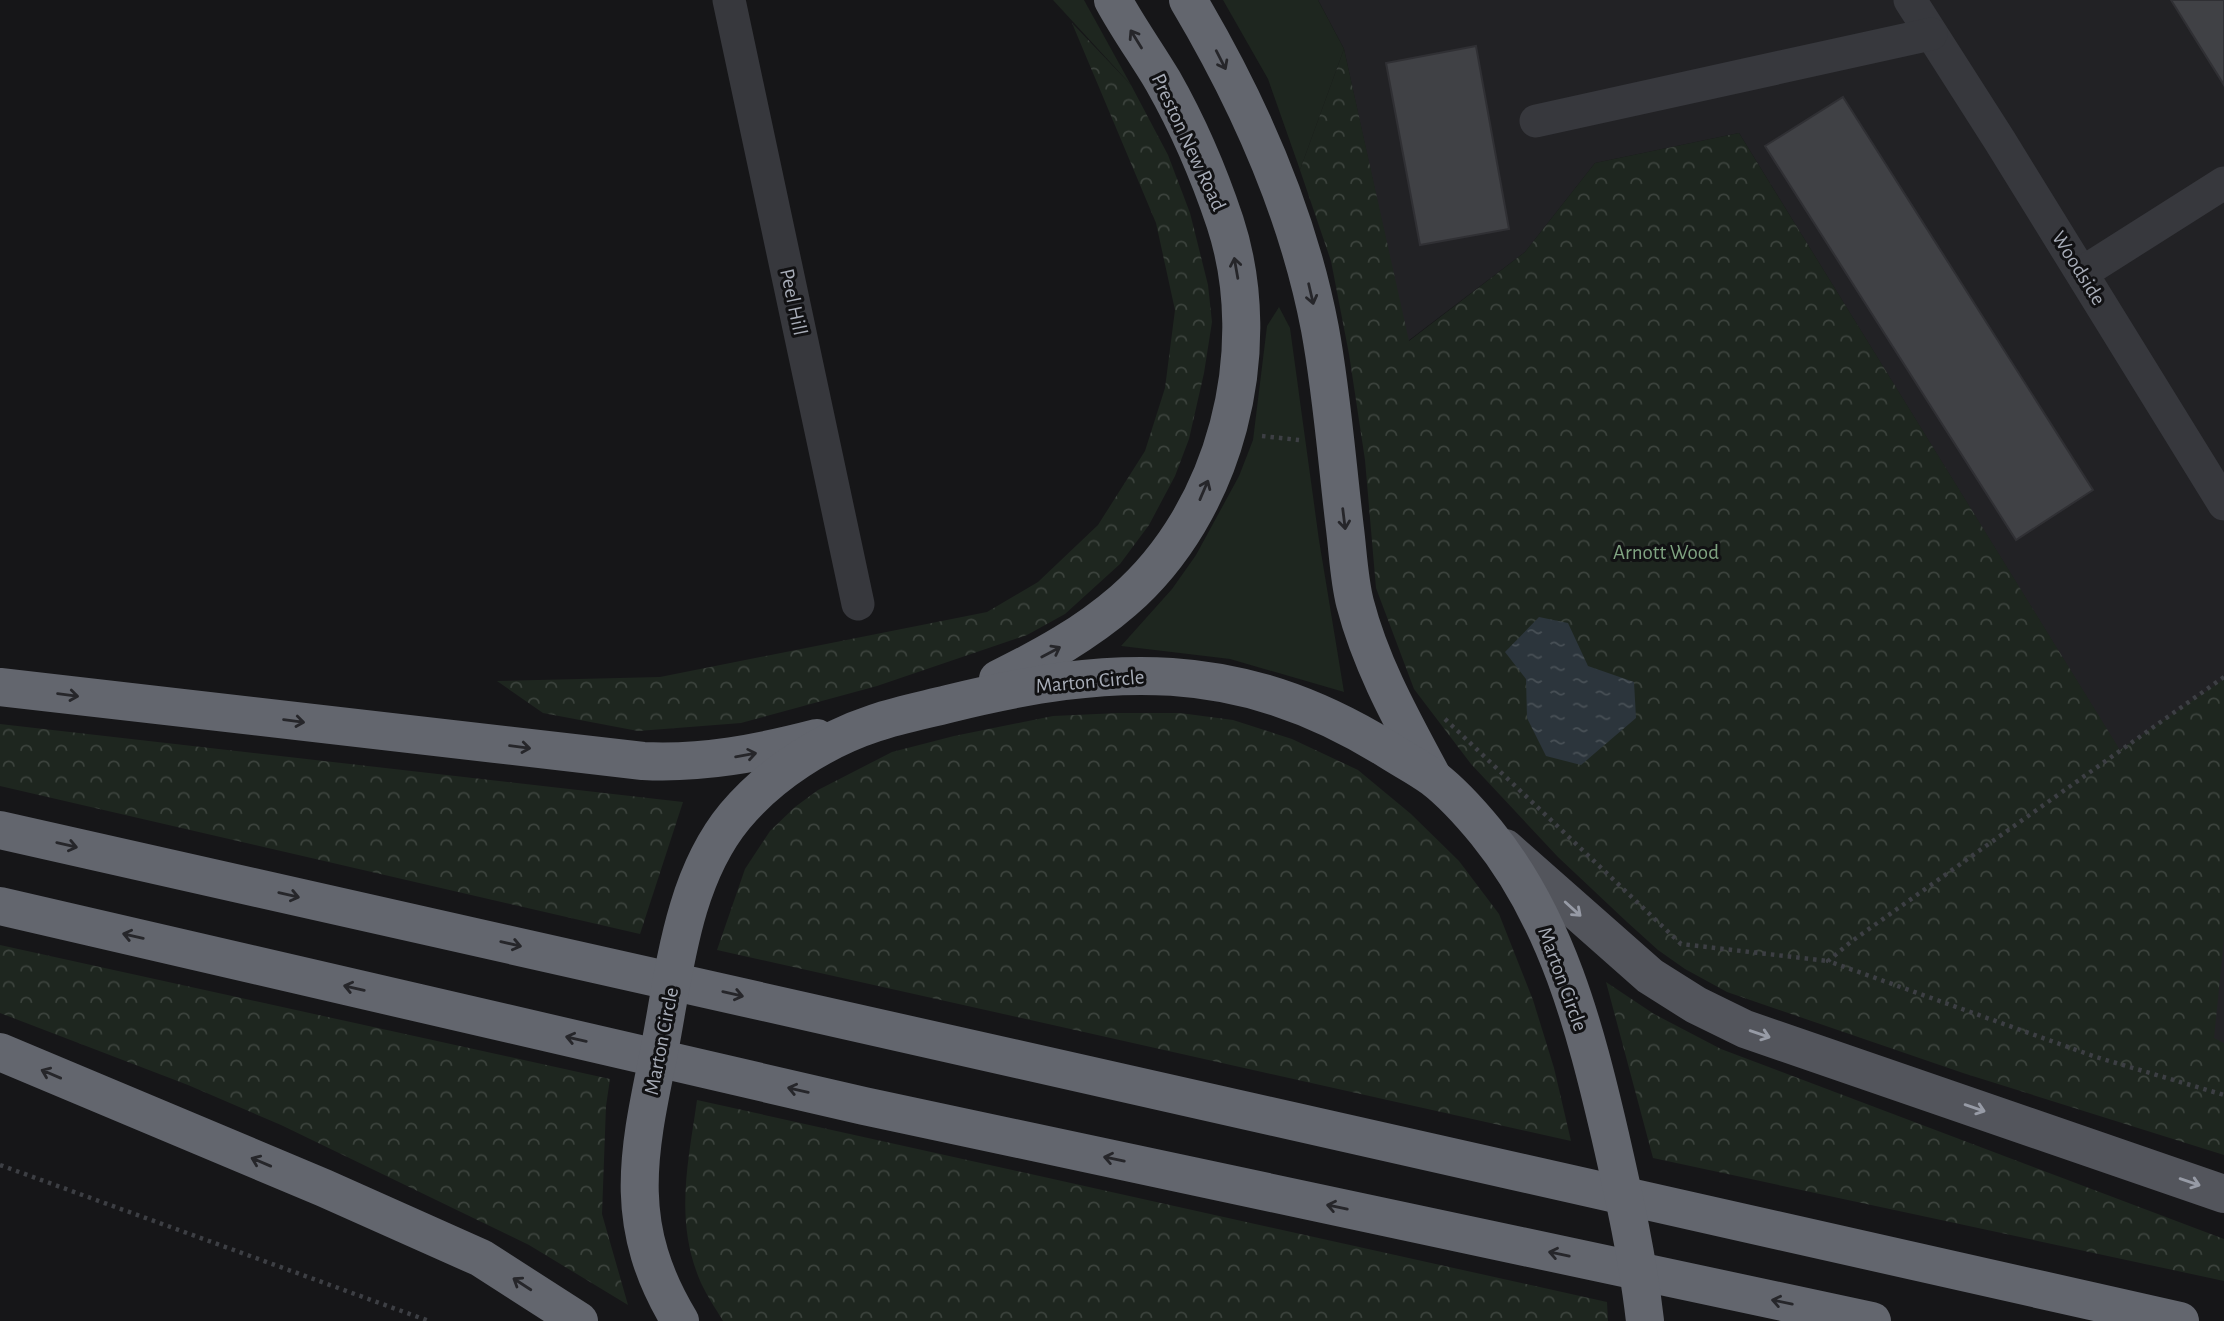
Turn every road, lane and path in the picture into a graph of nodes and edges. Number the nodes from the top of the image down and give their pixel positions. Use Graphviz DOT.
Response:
graph roads {
  1 [pos="729,0"];
  2 [pos="1112,0"];
  3 [pos="1188,0"];
  4 [pos="1910,0"];
  5 [pos="1931,34"];
  6 [pos="1536,121"];
  7 [pos="2224,183"];
  8 [pos="2082,273"];
  9 [pos="1226,432"];
  10 [pos="1334,444"];
  11 [pos="2224,504"];
  12 [pos="858,604"];
  13 [pos="2224,677"];
  14 [pos="0,687"];
  15 [pos="946,705"];
  16 [pos="1444,718"];
  17 [pos="874,723"];
  18 [pos="1433,778"];
  19 [pos="0,830"];
  20 [pos="1485,831"];
  21 [pos="0,906"];
  22 [pos="1828,961"];
  23 [pos="0,1052"];
  24 [pos="2224,1095"];
  25 [pos="0,1165"];
  26 [pos="2224,1194"];
  27 [pos="429,1321"];
  28 [pos="579,1321"];
  29 [pos="680,1321"];
  30 [pos="1645,1321"];
  31 [pos="1872,1321"];
  32 [pos="2180,1321"];
  1 -- 12 [label="street, Peel Hill"];
  9 -- 2 [label="highway, Preston New Road, one-way"];
  3 -- 10 [label="highway, one-way"];
  4 -- 5 [label="street, Woodside"];
  5 -- 6 [label="street"];
  5 -- 8 [label="street, Woodside"];
  7 -- 8 [label="street"];
  8 -- 11 [label="street, Woodside"];
  9 -- 10 [label="path"];
  15 -- 9 [label="highway, Preston New Road, one-way"];
  10 -- 18 [label="highway, one-way"];
  13 -- 22 [label="path"];
  14 -- 17 [label="highway, one-way"];
  15 -- 17 [label="highway, Marton Circle"];
  15 -- 18 [label="highway, Marton Circle"];
  16 -- 22 [label="path"];
  17 -- 29 [label="highway, Marton Circle"];
  18 -- 20 [label="highway, Marton Circle"];
  19 -- 32 [label="highway, one-way"];
  20 -- 26 [label="main road, one-way"];
  20 -- 30 [label="highway, Marton Circle"];
  31 -- 21 [label="highway, one-way"];
  22 -- 24 [label="path"];
  28 -- 23 [label="highway, one-way"];
  25 -- 27 [label="path"];
}
